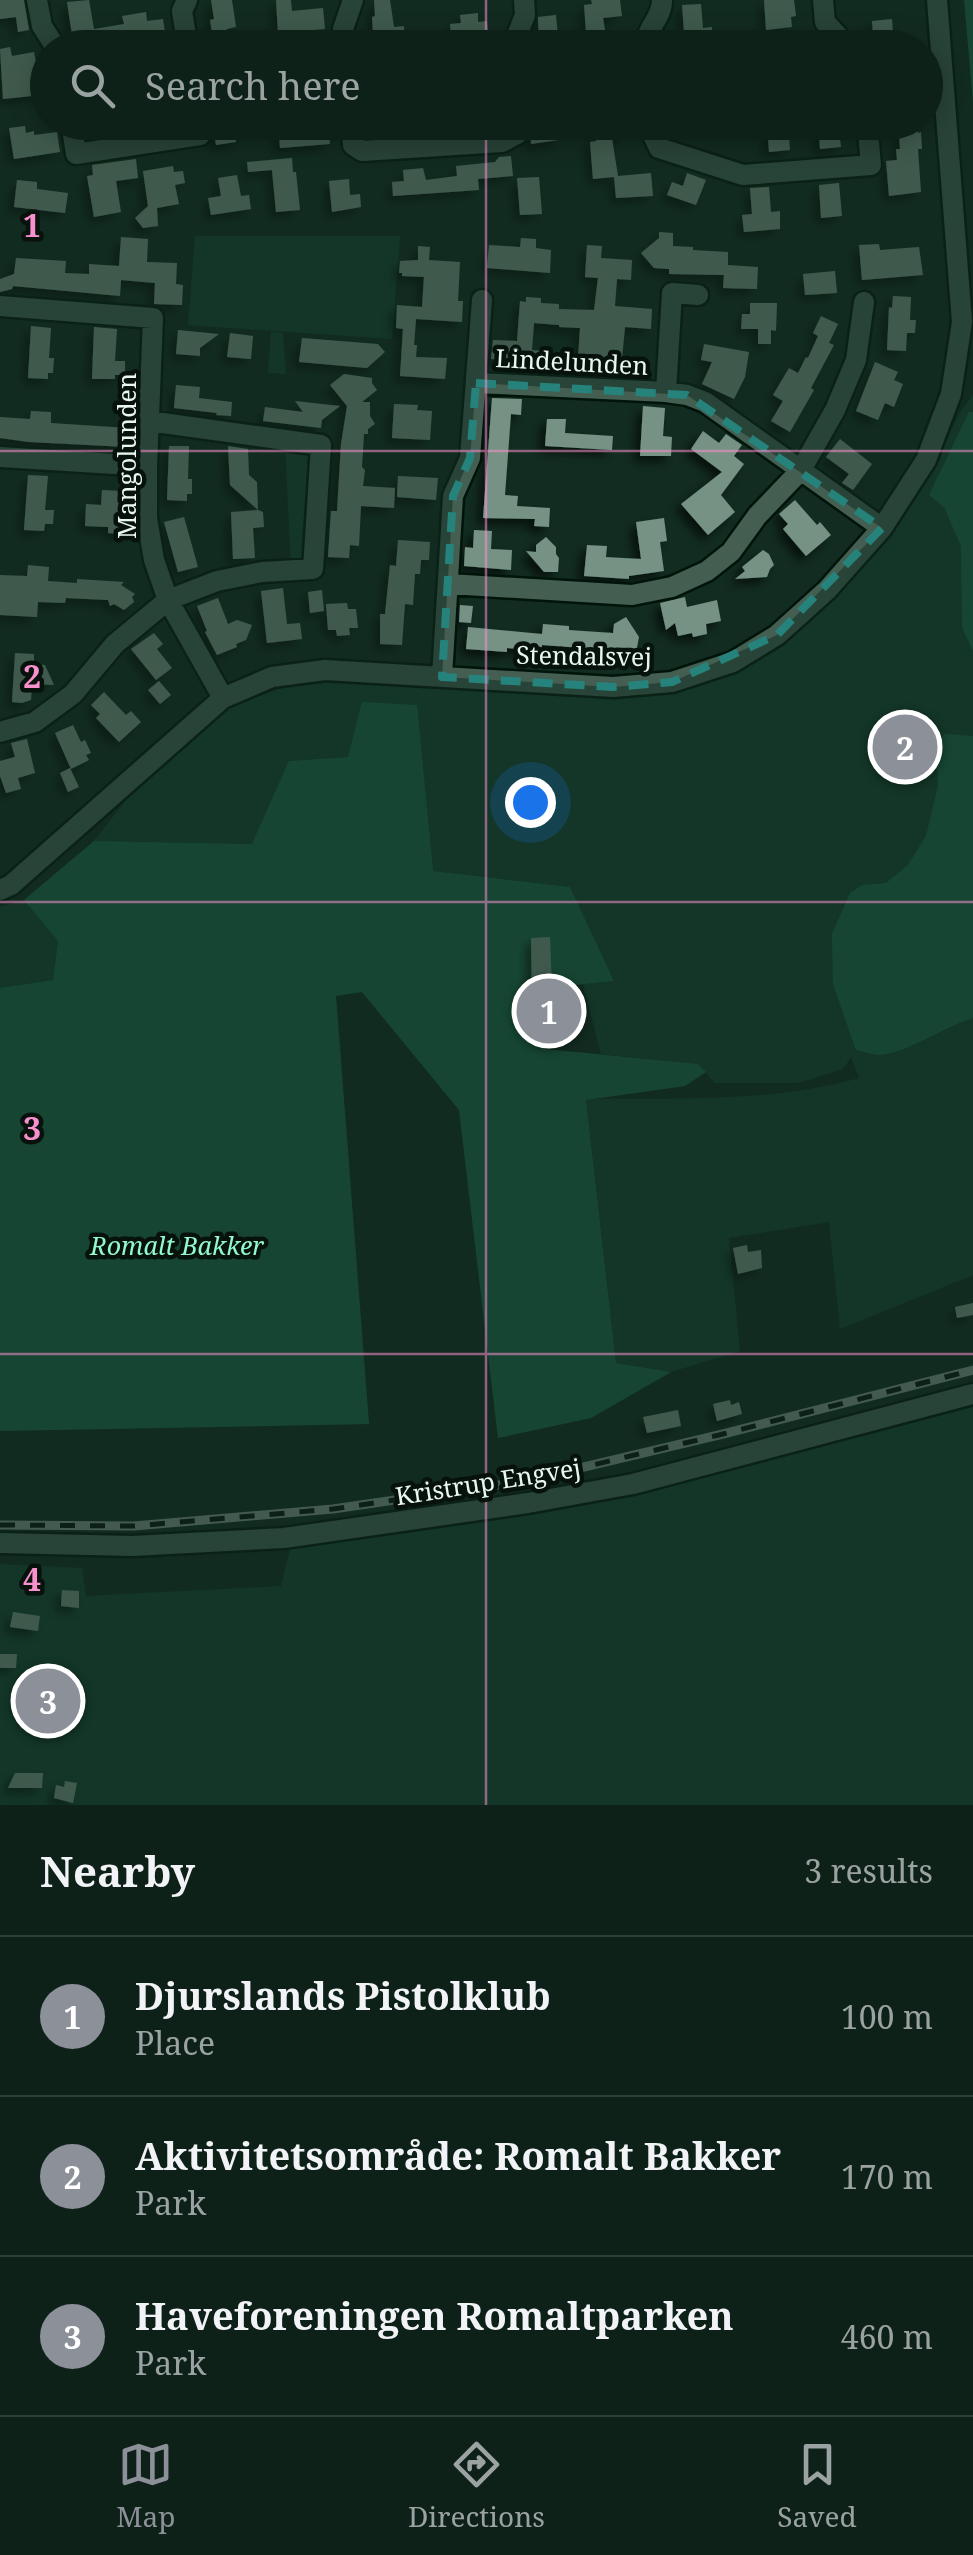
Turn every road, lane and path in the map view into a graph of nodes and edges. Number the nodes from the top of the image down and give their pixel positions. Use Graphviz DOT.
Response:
graph roads {
  1 [pos="38,0"];
  2 [pos="187,0"];
  3 [pos="354,0"];
  4 [pos="524,0"];
  5 [pos="662,0"];
  6 [pos="823,0"];
  7 [pos="937,0"];
  8 [pos="45,30"];
  9 [pos="185,30"];
  10 [pos="343,30"];
  11 [pos="519,30"];
  12 [pos="650,30"];
  13 [pos="832,30"];
  14 [pos="939,30"];
  15 [pos="943,77"];
  16 [pos="73,140"];
  17 [pos="167,140"];
  18 [pos="353,140"];
  19 [pos="506,140"];
  20 [pos="655,140"];
  21 [pos="869,140"];
  22 [pos="698,295"];
  23 [pos="482,300"];
  24 [pos="864,302"];
  25 [pos="0,306"];
  26 [pos="476,383"];
  27 [pos="666,392"];
  28 [pos="148,420"];
  29 [pos="0,457"];
  30 [pos="147,466"];
  31 [pos="801,470"];
  32 [pos="882,528"];
  33 [pos="449,584"];
  34 [pos="168,600"];
  35 [pos="442,677"];
  36 [pos="223,698"];
  37 [pos="0,732"];
  38 [pos="0,890"];
  39 [pos="973,1394"];
  40 [pos="0,1543"];
  1 -- 8 [label="street"];
  2 -- 9 [label="street"];
  3 -- 10 [label="street"];
  4 -- 11 [label="street"];
  5 -- 12 [label="street"];
  6 -- 13 [label="street"];
  7 -- 14 [label="street, Stendalsvej"];
  15 -- 32 [label="street, Stendalsvej"];
  16 -- 17 [label="street"];
  18 -- 19 [label="street"];
  20 -- 21 [label="street"];
  22 -- 27 [label="street, Lindelunden"];
  23 -- 26 [label="street, Lindelunden"];
  24 -- 31 [label="street"];
  25 -- 28 [label="street, Mangolunden"];
  26 -- 27 [label="street, Lindelunden"];
  26 -- 33 [label="street, Lindelunden"];
  27 -- 31 [label="street, Lindelunden"];
  28 -- 30 [label="street, Mangolunden"];
  28 -- 34 [label="street"];
  29 -- 30 [label="street"];
  30 -- 34 [label="street, Mangolunden"];
  31 -- 32 [label="street, Lindelunden"];
  31 -- 33 [label="street"];
  32 -- 35 [label="street, Stendalsvej"];
  33 -- 35 [label="street, Lindelunden"];
  34 -- 36 [label="street, Mangolunden"];
  34 -- 37 [label="street"];
  35 -- 36 [label="street, Stendalsvej"];
  36 -- 38 [label="street, Stendalsvej"];
  39 -- 40 [label="street, Kristrup Engvej"];
}
